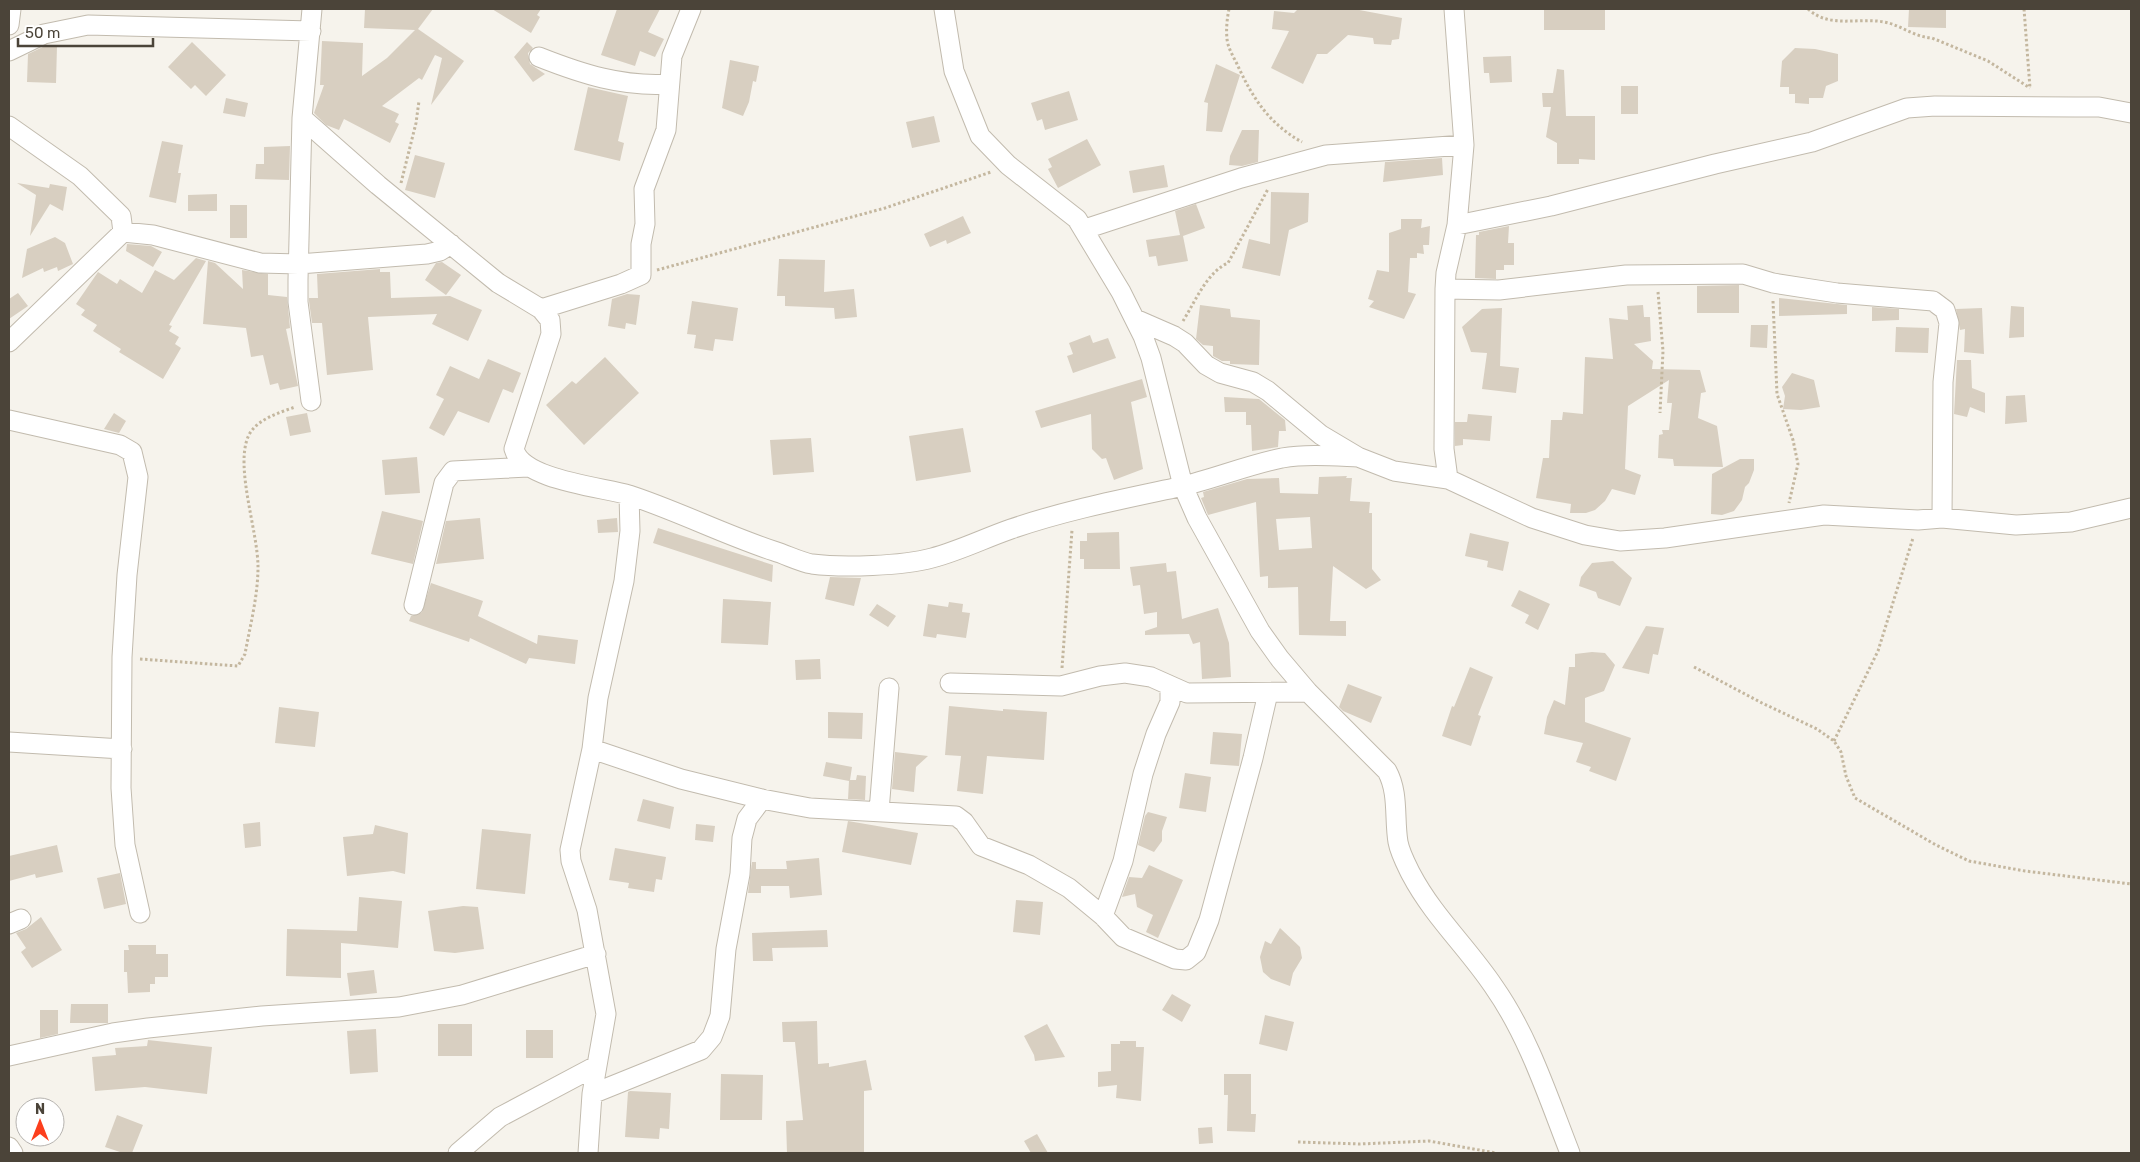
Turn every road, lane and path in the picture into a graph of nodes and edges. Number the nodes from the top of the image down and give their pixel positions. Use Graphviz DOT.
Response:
graph roads {
  1 [pos="11,9"];
  2 [pos="312,9"];
  3 [pos="691,9"];
  4 [pos="944,9"];
  5 [pos="1229,9"];
  6 [pos="1454,9"];
  7 [pos="2024,9"];
  8 [pos="1810,10"];
  9 [pos="9,25"];
  10 [pos="311,31"];
  11 [pos="9,51"];
  12 [pos="539,56"];
  13 [pos="669,84"];
  14 [pos="2030,88"];
  15 [pos="419,101"];
  16 [pos="2032,106"];
  17 [pos="2131,113"];
  18 [pos="302,118"];
  19 [pos="9,126"];
  20 [pos="1464,145"];
  21 [pos="1326,155"];
  22 [pos="1008,165"];
  23 [pos="1279,168"];
  24 [pos="396,200"];
  25 [pos="1457,225"];
  26 [pos="1085,229"];
  27 [pos="122,232"];
  28 [pos="452,244"];
  29 [pos="299,264"];
  30 [pos="1656,274"];
  31 [pos="640,275"];
  32 [pos="1773,283"];
  33 [pos="1445,289"];
  34 [pos="541,309"];
  35 [pos="1135,319"];
  36 [pos="1174,336"];
  37 [pos="9,342"];
  38 [pos="311,401"];
  39 [pos="1660,413"];
  40 [pos="9,420"];
  41 [pos="1358,457"];
  42 [pos="528,467"];
  43 [pos="1448,479"];
  44 [pos="1183,486"];
  45 [pos="629,495"];
  46 [pos="2131,508"];
  47 [pos="1072,512"];
  48 [pos="1942,518"];
  49 [pos="1784,520"];
  50 [pos="1918,520"];
  51 [pos="414,605"];
  52 [pos="122,657"];
  53 [pos="1694,667"];
  54 [pos="950,682"];
  55 [pos="1061,686"];
  56 [pos="1170,687"];
  57 [pos="889,688"];
  58 [pos="1308,692"];
  59 [pos="1268,693"];
  60 [pos="1834,741"];
  61 [pos="9,742"];
  62 [pos="122,749"];
  63 [pos="592,750"];
  64 [pos="762,799"];
  65 [pos="879,811"];
  66 [pos="2131,884"];
  67 [pos="140,913"];
  68 [pos="1103,916"];
  69 [pos="596,954"];
  70 [pos="9,1056"];
  71 [pos="596,1066"];
  72 [pos="592,1094"];
  73 [pos="1298,1142"];
  74 [pos="9,1147"];
  75 [pos="13,1153"];
  76 [pos="458,1153"];
  77 [pos="588,1153"];
  78 [pos="1496,1153"];
  79 [pos="1570,1153"];
  1 -- 9 [label="street"];
  2 -- 10 [label="street"];
  3 -- 13 [label="street"];
  4 -- 22 [label="street"];
  5 -- 21 [label="path"];
  6 -- 20 [label="street"];
  7 -- 14 [label="path"];
  8 -- 14 [label="path"];
  10 -- 11 [label="street"];
  10 -- 18 [label="street"];
  12 -- 13 [label="street"];
  13 -- 31 [label="street"];
  14 -- 16 [label="path"];
  15 -- 24 [label="path"];
  16 -- 17 [label="street"];
  16 -- 25 [label="street"];
  18 -- 24 [label="street"];
  18 -- 29 [label="street"];
  19 -- 27 [label="street"];
  20 -- 21 [label="street"];
  20 -- 25 [label="street"];
  21 -- 23 [label="street"];
  22 -- 26 [label="street"];
  22 -- 31 [label="path"];
  23 -- 26 [label="street"];
  23 -- 36 [label="path"];
  24 -- 28 [label="street"];
  25 -- 33 [label="street"];
  26 -- 35 [label="street"];
  27 -- 29 [label="street"];
  27 -- 37 [label="street"];
  28 -- 29 [label="street"];
  28 -- 34 [label="street"];
  29 -- 38 [label="street"];
  30 -- 32 [label="street"];
  30 -- 33 [label="street"];
  30 -- 39 [label="path"];
  31 -- 34 [label="street"];
  32 -- 48 [label="street"];
  32 -- 49 [label="path"];
  33 -- 43 [label="street"];
  34 -- 42 [label="street"];
  35 -- 36 [label="street"];
  35 -- 44 [label="street"];
  36 -- 41 [label="street"];
  38 -- 52 [label="path"];
  40 -- 52 [label="street"];
  41 -- 43 [label="street"];
  41 -- 44 [label="street"];
  42 -- 45 [label="street"];
  42 -- 51 [label="street"];
  43 -- 49 [label="street"];
  44 -- 47 [label="street"];
  44 -- 58 [label="street"];
  45 -- 47 [label="street"];
  45 -- 63 [label="street"];
  46 -- 48 [label="street"];
  47 -- 55 [label="path"];
  48 -- 50 [label="street"];
  49 -- 50 [label="street"];
  50 -- 60 [label="path"];
  52 -- 62 [label="street"];
  53 -- 60 [label="path"];
  54 -- 55 [label="street"];
  55 -- 56 [label="street"];
  56 -- 59 [label="street"];
  56 -- 68 [label="street"];
  57 -- 65 [label="street"];
  58 -- 59 [label="street"];
  58 -- 79 [label="street"];
  59 -- 68 [label="street"];
  60 -- 66 [label="path"];
  61 -- 62 [label="street"];
  62 -- 67 [label="street"];
  63 -- 64 [label="street"];
  63 -- 69 [label="street"];
  64 -- 65 [label="street"];
  64 -- 72 [label="street"];
  65 -- 68 [label="street"];
  69 -- 70 [label="street"];
  69 -- 71 [label="street"];
  71 -- 72 [label="street"];
  71 -- 76 [label="street"];
  72 -- 77 [label="street"];
  73 -- 78 [label="path"];
  74 -- 75 [label="street"];
}
